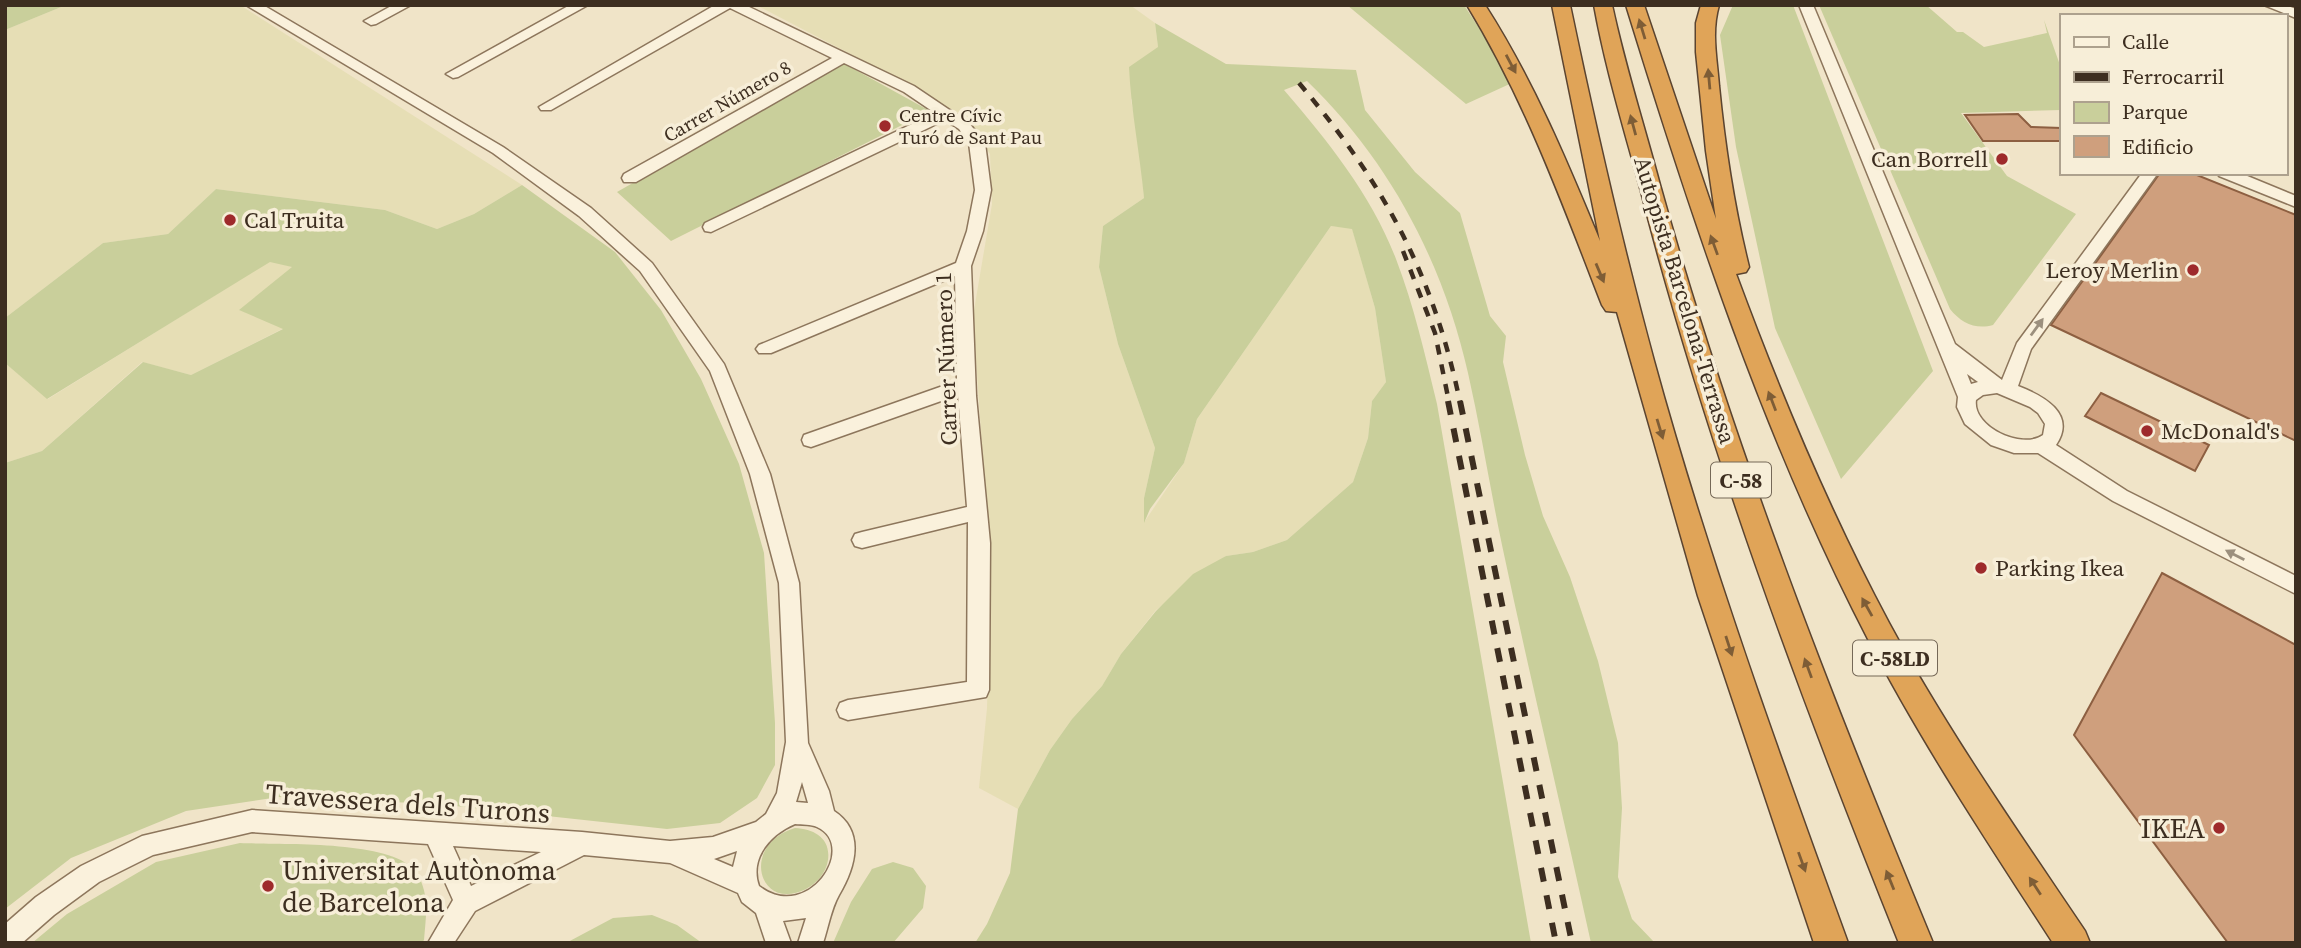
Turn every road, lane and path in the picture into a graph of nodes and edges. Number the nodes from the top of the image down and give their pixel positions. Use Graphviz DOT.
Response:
graph roads {
  1 [pos="253,5"];
  2 [pos="404,5"];
  3 [pos="581,5"];
  4 [pos="725,5"];
  5 [pos="734,5"];
  6 [pos="1476,5"];
  7 [pos="1561,5"];
  8 [pos="1603,5"];
  9 [pos="1635,5"];
  10 [pos="1710,5"];
  11 [pos="1806,5"];
  12 [pos="2271,5"];
  13 [pos="2296,16"];
  14 [pos="371,21"];
  15 [pos="844,57"];
  16 [pos="453,74"];
  17 [pos="546,107"];
  18 [pos="946,114"];
  19 [pos="2150,175"];
  20 [pos="2230,175"];
  21 [pos="630,178"];
  22 [pos="2296,202"];
  23 [pos="711,227"];
  24 [pos="963,266"];
  25 [pos="1945,347"];
  26 [pos="765,349"];
  27 [pos="1754,355"];
  28 [pos="1640,364"];
  29 [pos="967,385"];
  30 [pos="2003,387"];
  31 [pos="1967,396"];
  32 [pos="811,440"];
  33 [pos="2042,446"];
  34 [pos="977,512"];
  35 [pos="862,540"];
  36 [pos="2296,586"];
  37 [pos="848,710"];
  38 [pos="797,742"];
  39 [pos="823,816"];
  40 [pos="767,826"];
  41 [pos="436,835"];
  42 [pos="582,843"];
  43 [pos="670,852"];
  44 [pos="828,891"];
  45 [pos="755,894"];
  46 [pos="466,902"];
  47 [pos="5,941"];
  48 [pos="440,943"];
  49 [pos="779,943"];
  50 [pos="810,943"];
  51 [pos="1832,943"];
  52 [pos="1916,943"];
  53 [pos="2073,943"];
  1 -- 38 [label="street"];
  2 -- 14 [label="street"];
  3 -- 16 [label="street"];
  4 -- 17 [label="street"];
  5 -- 15 [label="street, Carrer Número 1"];
  6 -- 28 [label="highway, one-way"];
  7 -- 28 [label="highway, Autopista Barcelona-Terrassa / C-58"];
  52 -- 8 [label="highway, Autopista Barcelona-Terrassa / C-58, one-way"];
  27 -- 9 [label="highway, C-58LD, one-way"];
  27 -- 10 [label="highway, one-way"];
  11 -- 25 [label="street"];
  12 -- 13 [label="street"];
  15 -- 18 [label="street, Carrer Número 1"];
  15 -- 21 [label="street, Carrer Número 8"];
  18 -- 23 [label="street"];
  18 -- 24 [label="street, Carrer Número 1"];
  30 -- 19 [label="street, one-way"];
  20 -- 22 [label="street"];
  24 -- 26 [label="street"];
  24 -- 29 [label="street, Carrer Número 1"];
  25 -- 30 [label="street"];
  25 -- 31 [label="street"];
  53 -- 27 [label="highway, C-58LD, one-way"];
  28 -- 51 [label="highway, Autopista Barcelona-Terrassa / C-58, one-way"];
  29 -- 32 [label="street"];
  29 -- 34 [label="street, Carrer Número 1"];
  30 -- 31 [label="street"];
  30 -- 33 [label="street"];
  31 -- 33 [label="street"];
  36 -- 33 [label="street, one-way"];
  34 -- 35 [label="street"];
  34 -- 37 [label="street, Carrer Número 1"];
  38 -- 39 [label="street"];
  38 -- 40 [label="street"];
  39 -- 40 [label="street"];
  39 -- 44 [label="street"];
  40 -- 43 [label="street, Travessera dels Turons"];
  40 -- 45 [label="street"];
  41 -- 42 [label="street, Travessera dels Turons"];
  41 -- 46 [label="street"];
  41 -- 47 [label="street, Travessera dels Turons"];
  42 -- 43 [label="street, Travessera dels Turons"];
  42 -- 46 [label="street"];
  43 -- 45 [label="street, Travessera dels Turons"];
  44 -- 45 [label="street"];
  44 -- 50 [label="street"];
  45 -- 49 [label="street"];
  46 -- 48 [label="street"];
}
